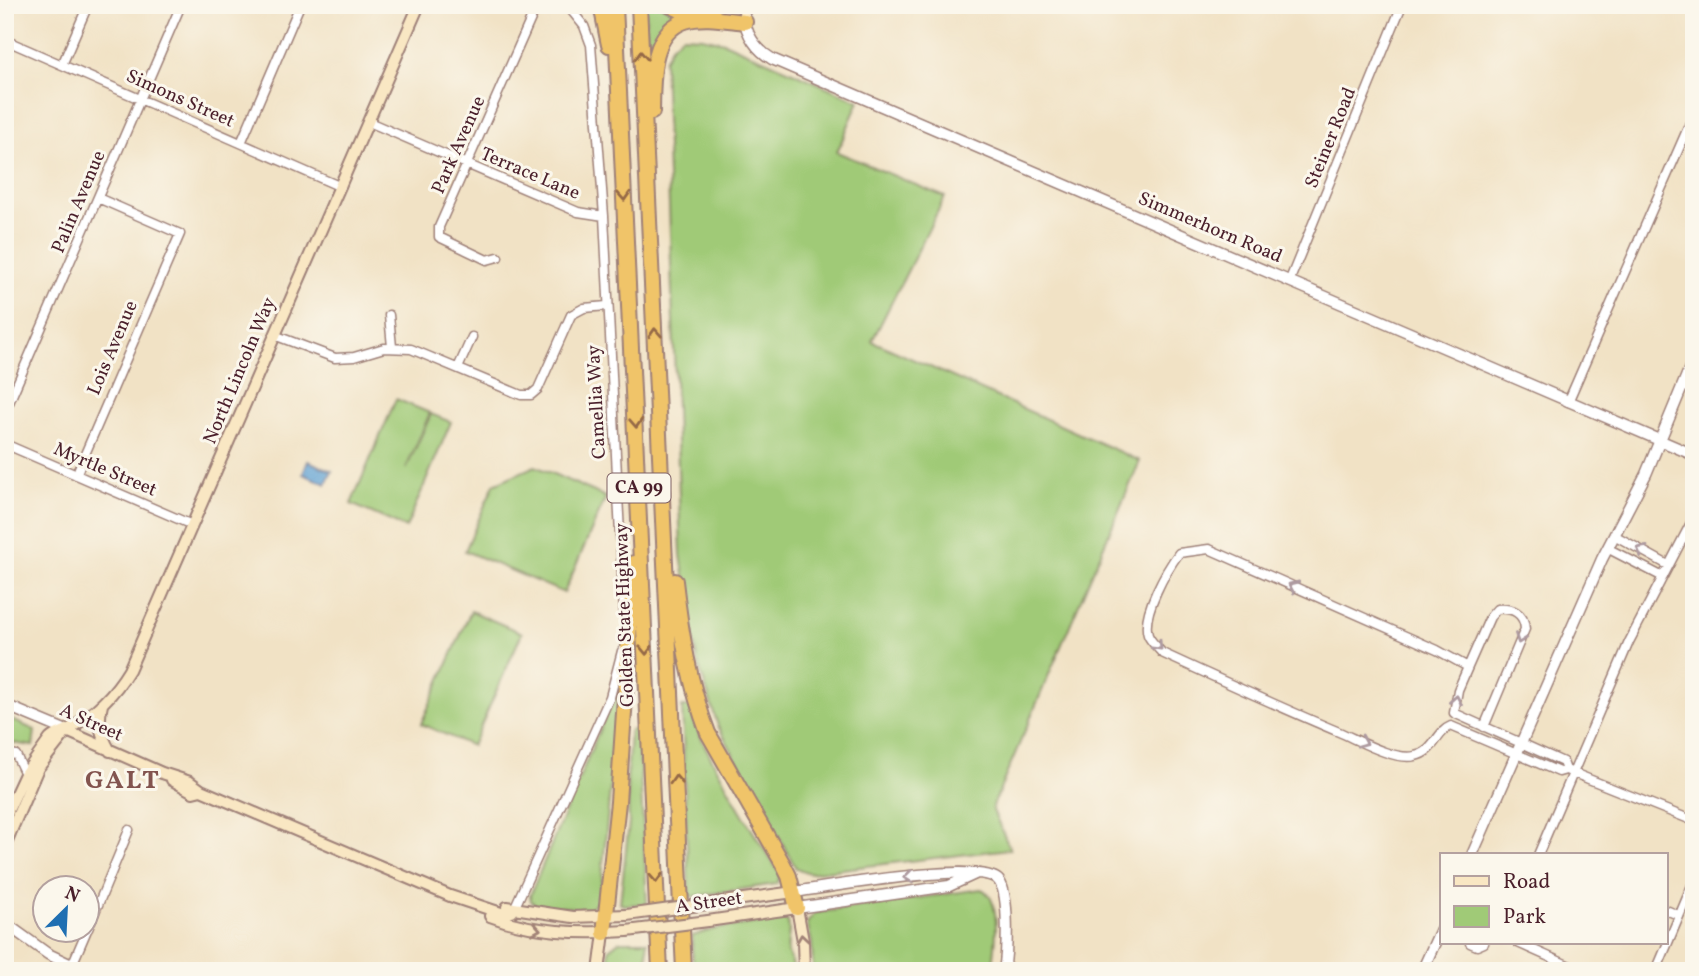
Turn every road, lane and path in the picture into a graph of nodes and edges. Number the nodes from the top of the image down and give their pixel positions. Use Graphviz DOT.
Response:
graph roads {
  1 [pos="88,5"];
  2 [pos="181,5"];
  3 [pos="300,5"];
  4 [pos="419,5"];
  5 [pos="537,5"];
  6 [pos="566,5"];
  7 [pos="601,5"];
  8 [pos="615,5"];
  9 [pos="639,5"];
  10 [pos="668,5"];
  11 [pos="718,5"];
  12 [pos="1402,5"];
  13 [pos="702,12"];
  14 [pos="744,13"];
  15 [pos="5,40"];
  16 [pos="62,65"];
  17 [pos="141,99"];
  18 [pos="1694,114"];
  19 [pos="369,122"];
  20 [pos="241,143"];
  21 [pos="621,147"];
  22 [pos="468,165"];
  23 [pos="341,187"];
  24 [pos="648,187"];
  25 [pos="98,198"];
  26 [pos="604,216"];
  27 [pos="498,257"];
  28 [pos="1289,282"];
  29 [pos="607,306"];
  30 [pos="389,315"];
  31 [pos="274,335"];
  32 [pos="472,337"];
  33 [pos="392,347"];
  34 [pos="1694,358"];
  35 [pos="458,368"];
  36 [pos="1568,402"];
  37 [pos="5,412"];
  38 [pos="1660,440"];
  39 [pos="5,444"];
  40 [pos="1694,454"];
  41 [pos="661,465"];
  42 [pos="76,475"];
  43 [pos="639,488"];
  44 [pos="1694,517"];
  45 [pos="192,525"];
  46 [pos="1614,535"];
  47 [pos="1607,548"];
  48 [pos="1668,565"];
  49 [pos="1662,576"];
  50 [pos="1468,667"];
  51 [pos="5,705"];
  52 [pos="102,705"];
  53 [pos="1484,727"];
  54 [pos="67,731"];
  55 [pos="1520,743"];
  56 [pos="110,751"];
  57 [pos="5,753"];
  58 [pos="1515,754"];
  59 [pos="1570,772"];
  60 [pos="26,774"];
  61 [pos="5,817"];
  62 [pos="1694,821"];
  63 [pos="129,830"];
  64 [pos="5,845"];
  65 [pos="1473,853"];
  66 [pos="1539,853"];
  67 [pos="976,874"];
  68 [pos="1694,881"];
  69 [pos="794,892"];
  70 [pos="102,894"];
  71 [pos="450,896"];
  72 [pos="797,908"];
  73 [pos="514,909"];
  74 [pos="1668,910"];
  75 [pos="1678,915"];
  76 [pos="606,917"];
  77 [pos="5,923"];
  78 [pos="1440,932"];
  79 [pos="604,933"];
  80 [pos="1668,940"];
  81 [pos="81,944"];
  82 [pos="1520,944"];
  83 [pos="1667,944"];
  84 [pos="72,965"];
  85 [pos="1424,968"];
  86 [pos="84,971"];
  87 [pos="599,971"];
  88 [pos="660,971"];
  89 [pos="684,971"];
  90 [pos="804,971"];
  91 [pos="1004,971"];
  92 [pos="1439,971"];
  93 [pos="1581,971"];
  94 [pos="1656,971"];
  1 -- 16 [label="street"];
  2 -- 17 [label="street, Palin Avenue"];
  3 -- 20 [label="street"];
  4 -- 19 [label="main road, North Lincoln Way"];
  5 -- 22 [label="street, Park Avenue"];
  6 -- 26 [label="street, Camellia Way"];
  7 -- 21 [label="highway"];
  8 -- 21 [label="highway, Golden State Highway / CA 99"];
  24 -- 9 [label="highway, CA 99, one-way"];
  10 -- 13 [label="highway"];
  11 -- 13 [label="highway"];
  12 -- 28 [label="street, Steiner Road"];
  13 -- 14 [label="highway"];
  14 -- 24 [label="highway"];
  14 -- 28 [label="street, Simmerhorn Road"];
  15 -- 16 [label="street, Simons Street"];
  16 -- 17 [label="street, Simons Street"];
  17 -- 20 [label="street, Simons Street"];
  17 -- 25 [label="street, Palin Avenue"];
  18 -- 36 [label="street"];
  19 -- 22 [label="street, Terrace Lane"];
  19 -- 23 [label="main road, North Lincoln Way"];
  20 -- 23 [label="street, Simons Street"];
  21 -- 43 [label="highway, Golden State Highway / CA 99, one-way"];
  22 -- 26 [label="street, Terrace Lane"];
  22 -- 27 [label="street, Park Avenue"];
  23 -- 31 [label="main road, North Lincoln Way"];
  41 -- 24 [label="highway, CA 99, one-way"];
  25 -- 37 [label="street, Palin Avenue"];
  25 -- 42 [label="street, Lois Avenue"];
  26 -- 29 [label="street, Camellia Way"];
  28 -- 36 [label="street, Simmerhorn Road"];
  29 -- 35 [label="street"];
  29 -- 73 [label="street, Camellia Way"];
  30 -- 33 [label="street"];
  31 -- 33 [label="street"];
  31 -- 45 [label="main road, North Lincoln Way"];
  32 -- 35 [label="street"];
  33 -- 35 [label="street"];
  34 -- 38 [label="street"];
  36 -- 38 [label="street, Simmerhorn Road"];
  38 -- 40 [label="street, Simmerhorn Road"];
  38 -- 46 [label="street"];
  39 -- 42 [label="street, Myrtle Street"];
  41 -- 69 [label="highway"];
  89 -- 41 [label="highway, CA 99, one-way"];
  42 -- 45 [label="street, Myrtle Street"];
  43 -- 76 [label="highway"];
  43 -- 88 [label="highway, Golden State Highway / CA 99, one-way"];
  44 -- 48 [label="street"];
  45 -- 52 [label="main road, North Lincoln Way"];
  46 -- 47 [label="street"];
  48 -- 46 [label="street, one-way"];
  47 -- 49 [label="street"];
  47 -- 55 [label="street"];
  48 -- 49 [label="street"];
  49 -- 59 [label="street"];
  53 -- 50 [label="street, one-way"];
  50 -- 53 [label="street, one-way"];
  50 -- 58 [label="street, one-way"];
  51 -- 54 [label="street, A Street"];
  52 -- 54 [label="main road, North Lincoln Way"];
  52 -- 56 [label="main road"];
  53 -- 55 [label="street"];
  54 -- 56 [label="main road, A Street"];
  54 -- 60 [label="main road"];
  54 -- 64 [label="main road"];
  55 -- 58 [label="street"];
  55 -- 59 [label="street"];
  56 -- 71 [label="main road, A Street"];
  57 -- 60 [label="street"];
  58 -- 59 [label="street"];
  58 -- 65 [label="street"];
  59 -- 62 [label="street"];
  59 -- 66 [label="street"];
  60 -- 61 [label="main road"];
  63 -- 70 [label="street"];
  67 -- 69 [label="street, A Street, one-way"];
  67 -- 72 [label="street, A Street"];
  67 -- 91 [label="street, A Street"];
  68 -- 75 [label="street"];
  69 -- 72 [label="highway"];
  69 -- 76 [label="main road, A Street, bridge"];
  71 -- 73 [label="main road, A Street"];
  71 -- 79 [label="main road, A Street, one-way"];
  72 -- 79 [label="main road, A Street, bridge"];
  90 -- 72 [label="main road, one-way"];
  73 -- 76 [label="main road, A Street"];
  74 -- 75 [label="street"];
  75 -- 80 [label="street"];
  76 -- 79 [label="highway"];
  77 -- 84 [label="street"];
  78 -- 85 [label="street"];
  79 -- 87 [label="main road"];
  81 -- 84 [label="street"];
  82 -- 93 [label="street"];
  83 -- 94 [label="street"];
  84 -- 86 [label="street"];
  85 -- 92 [label="street"];
}
